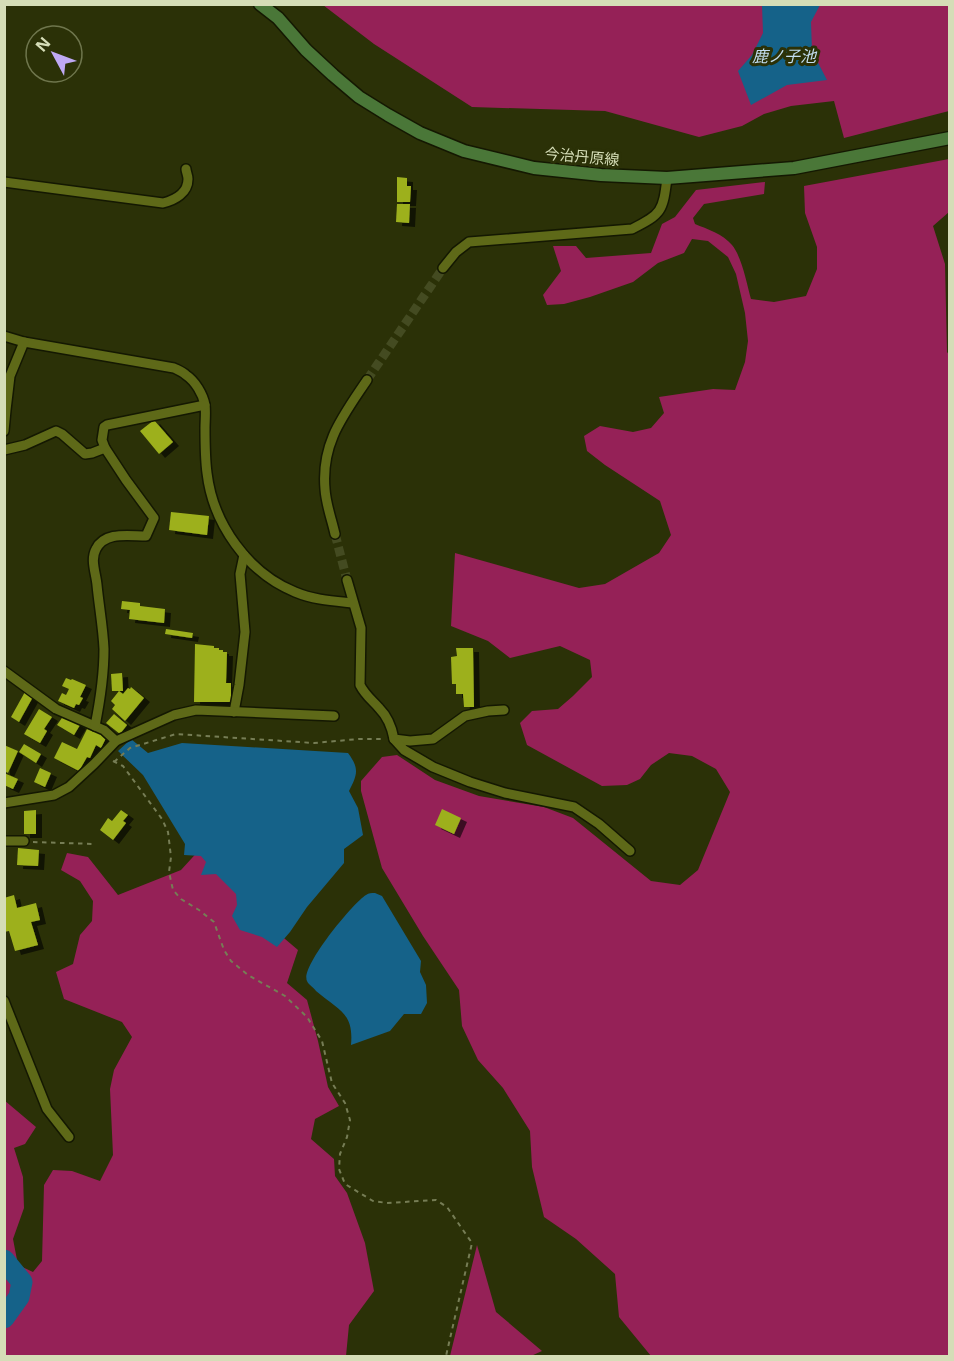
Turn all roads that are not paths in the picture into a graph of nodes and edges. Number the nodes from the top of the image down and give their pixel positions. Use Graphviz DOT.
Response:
graph roads {
  1 [pos="261,4"];
  2 [pos="950,138"];
  3 [pos="186,168"];
  4 [pos="667,178"];
  5 [pos="4,182"];
  6 [pos="443,268"];
  7 [pos="4,336"];
  8 [pos="24,342"];
  9 [pos="367,380"];
  10 [pos="205,405"];
  11 [pos="4,431"];
  12 [pos="105,448"];
  13 [pos="4,450"];
  14 [pos="335,534"];
  15 [pos="244,555"];
  16 [pos="347,580"];
  17 [pos="353,603"];
  18 [pos="4,670"];
  19 [pos="504,710"];
  20 [pos="234,712"];
  21 [pos="334,716"];
  22 [pos="95,726"];
  23 [pos="394,739"];
  24 [pos="116,741"];
  25 [pos="4,803"];
  26 [pos="4,841"];
  27 [pos="24,842"];
  28 [pos="630,851"];
  29 [pos="4,1001"];
  30 [pos="69,1137"];
  1 -- 4 [label="main road, 今治丹原線"];
  2 -- 4 [label="main road, 今治丹原線"];
  3 -- 5 [label="street"];
  4 -- 6 [label="street"];
  7 -- 8 [label="street"];
  8 -- 10 [label="street"];
  8 -- 11 [label="street"];
  9 -- 14 [label="street"];
  10 -- 12 [label="street"];
  10 -- 15 [label="street"];
  12 -- 13 [label="street"];
  12 -- 22 [label="street"];
  15 -- 17 [label="street"];
  15 -- 20 [label="street"];
  16 -- 17 [label="street"];
  17 -- 23 [label="street"];
  18 -- 22 [label="street"];
  19 -- 23 [label="street"];
  20 -- 21 [label="street"];
  20 -- 24 [label="street"];
  22 -- 24 [label="street"];
  23 -- 28 [label="street"];
  24 -- 25 [label="street"];
  26 -- 27 [label="street"];
  29 -- 30 [label="street"];
}
